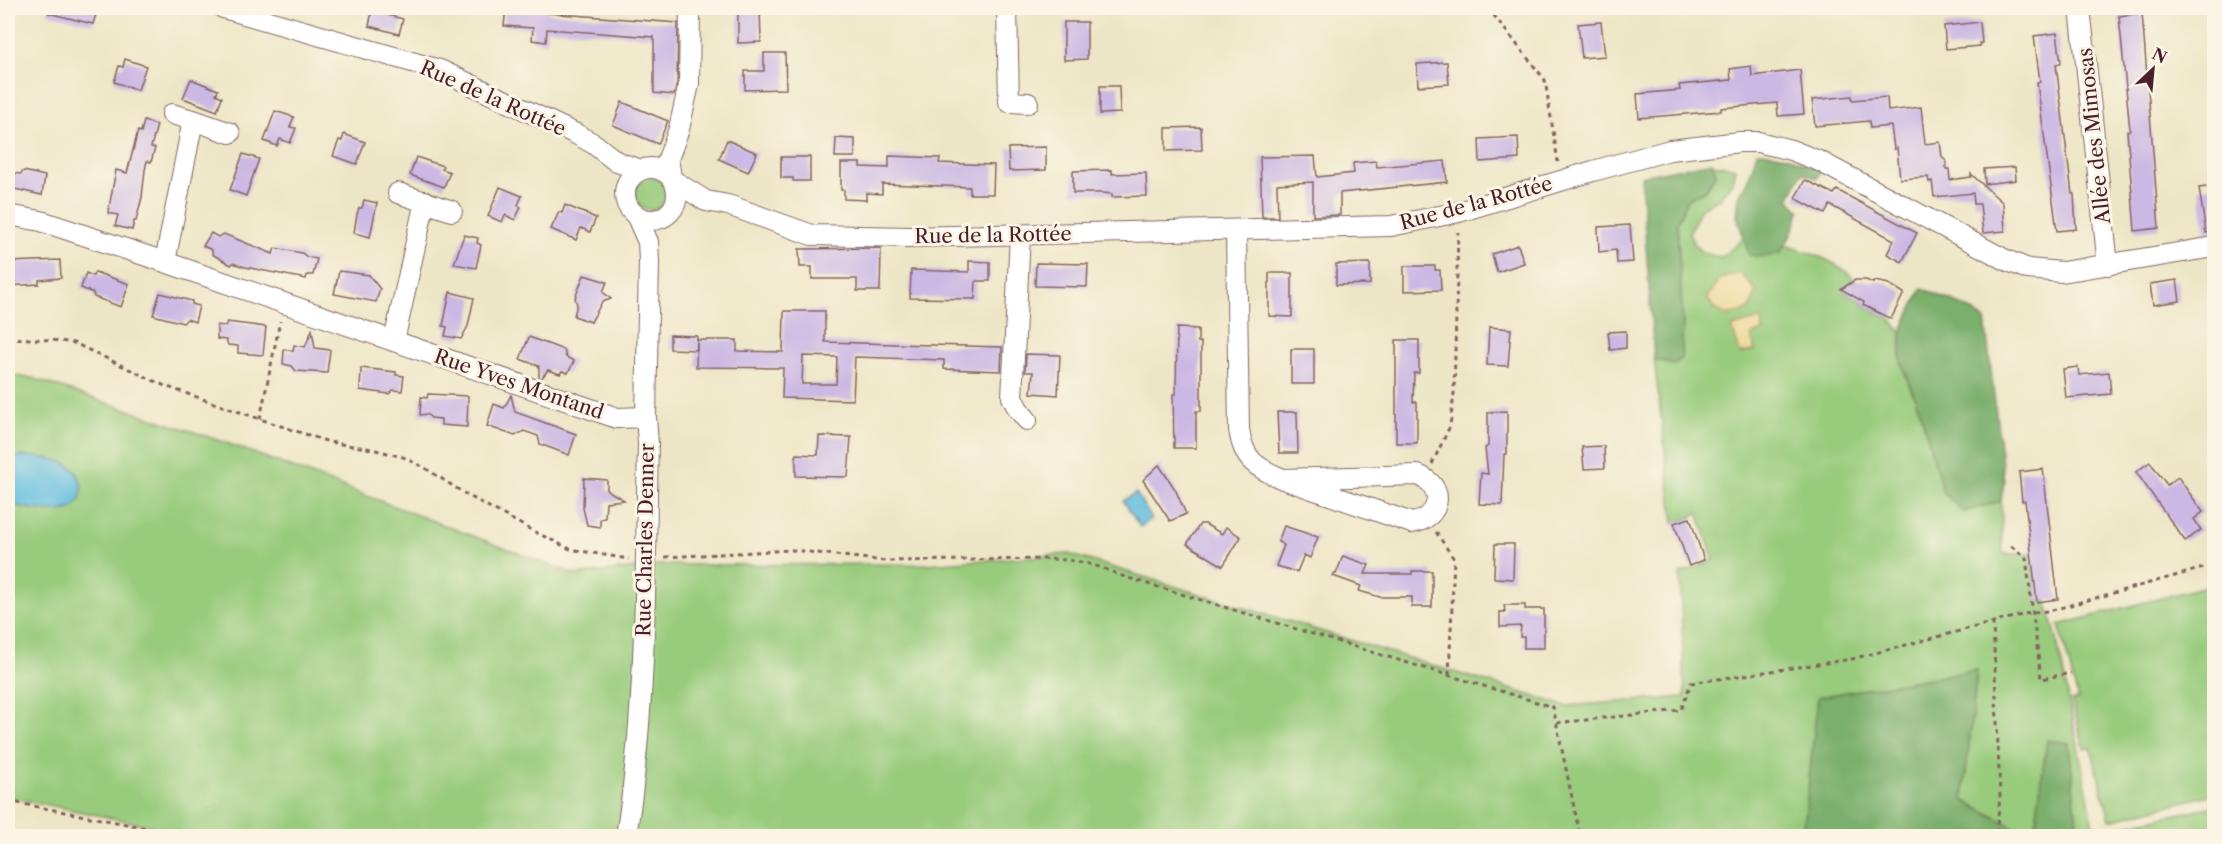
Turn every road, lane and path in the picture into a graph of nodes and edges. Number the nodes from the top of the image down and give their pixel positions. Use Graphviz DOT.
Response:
graph roads {
  1 [pos="223,8"];
  2 [pos="690,8"];
  3 [pos="1007,8"];
  4 [pos="1488,8"];
  5 [pos="2080,8"];
  6 [pos="1028,103"];
  7 [pos="172,114"];
  8 [pos="193,120"];
  9 [pos="231,133"];
  10 [pos="617,162"];
  11 [pos="661,171"];
  12 [pos="1561,181"];
  13 [pos="626,186"];
  14 [pos="398,193"];
  15 [pos="425,201"];
  16 [pos="706,201"];
  17 [pos="452,211"];
  18 [pos="1459,212"];
  19 [pos="667,214"];
  20 [pos="8,215"];
  21 [pos="637,217"];
  22 [pos="1236,230"];
  23 [pos="1020,235"];
  24 [pos="648,242"];
  25 [pos="2214,247"];
  26 [pos="165,262"];
  27 [pos="2108,265"];
  28 [pos="283,304"];
  29 [pos="8,339"];
  30 [pos="394,342"];
  31 [pos="646,417"];
  32 [pos="260,419"];
  33 [pos="1027,420"];
  34 [pos="1425,478"];
  35 [pos="1283,479"];
  36 [pos="1427,518"];
  37 [pos="2011,546"];
  38 [pos="645,560"];
  39 [pos="2214,565"];
  40 [pos="2033,612"];
  41 [pos="1993,622"];
  42 [pos="2071,673"];
  43 [pos="1449,675"];
  44 [pos="1556,723"];
  45 [pos="8,801"];
  46 [pos="188,837"];
  47 [pos="626,837"];
  48 [pos="1580,837"];
  49 [pos="1996,837"];
  1 -- 10 [label="street, Rue de la Rottée"];
  2 -- 11 [label="street"];
  3 -- 6 [label="street"];
  4 -- 12 [label="path"];
  5 -- 27 [label="street, Allée des Mimosas"];
  7 -- 8 [label="street"];
  8 -- 9 [label="street"];
  8 -- 26 [label="street"];
  10 -- 11 [label="street, Rue de la Rottée"];
  10 -- 13 [label="street"];
  11 -- 13 [label="street"];
  11 -- 16 [label="street, Rue de la Rottée"];
  11 -- 19 [label="street"];
  12 -- 18 [label="street, Rue de la Rottée"];
  12 -- 27 [label="street, Rue de la Rottée"];
  13 -- 21 [label="street"];
  14 -- 15 [label="street"];
  15 -- 17 [label="street"];
  15 -- 30 [label="street"];
  16 -- 19 [label="street, Rue de la Rottée"];
  16 -- 23 [label="street, Rue de la Rottée"];
  18 -- 22 [label="street, Rue de la Rottée"];
  18 -- 34 [label="path"];
  19 -- 21 [label="street"];
  19 -- 24 [label="street"];
  20 -- 26 [label="street, Rue Yves Montand"];
  21 -- 24 [label="street, Rue Charles Denner"];
  22 -- 23 [label="street, Rue de la Rottée"];
  22 -- 35 [label="street"];
  23 -- 33 [label="street"];
  24 -- 31 [label="street, Rue Charles Denner"];
  25 -- 27 [label="street, Rue de la Rottée"];
  26 -- 28 [label="street, Rue Yves Montand"];
  28 -- 30 [label="street, Rue Yves Montand"];
  28 -- 32 [label="path"];
  29 -- 32 [label="path"];
  30 -- 31 [label="street, Rue Yves Montand"];
  31 -- 38 [label="street, Rue Charles Denner"];
  32 -- 38 [label="path"];
  34 -- 35 [label="street"];
  34 -- 36 [label="street"];
  35 -- 36 [label="street"];
  36 -- 43 [label="path"];
  37 -- 40 [label="path"];
  38 -- 43 [label="path"];
  38 -- 47 [label="street, Rue Charles Denner"];
  39 -- 40 [label="path"];
  40 -- 41 [label="path"];
  40 -- 42 [label="path"];
  41 -- 44 [label="path"];
  41 -- 49 [label="path"];
  43 -- 44 [label="path"];
  44 -- 48 [label="path"];
  45 -- 46 [label="path"];
}
